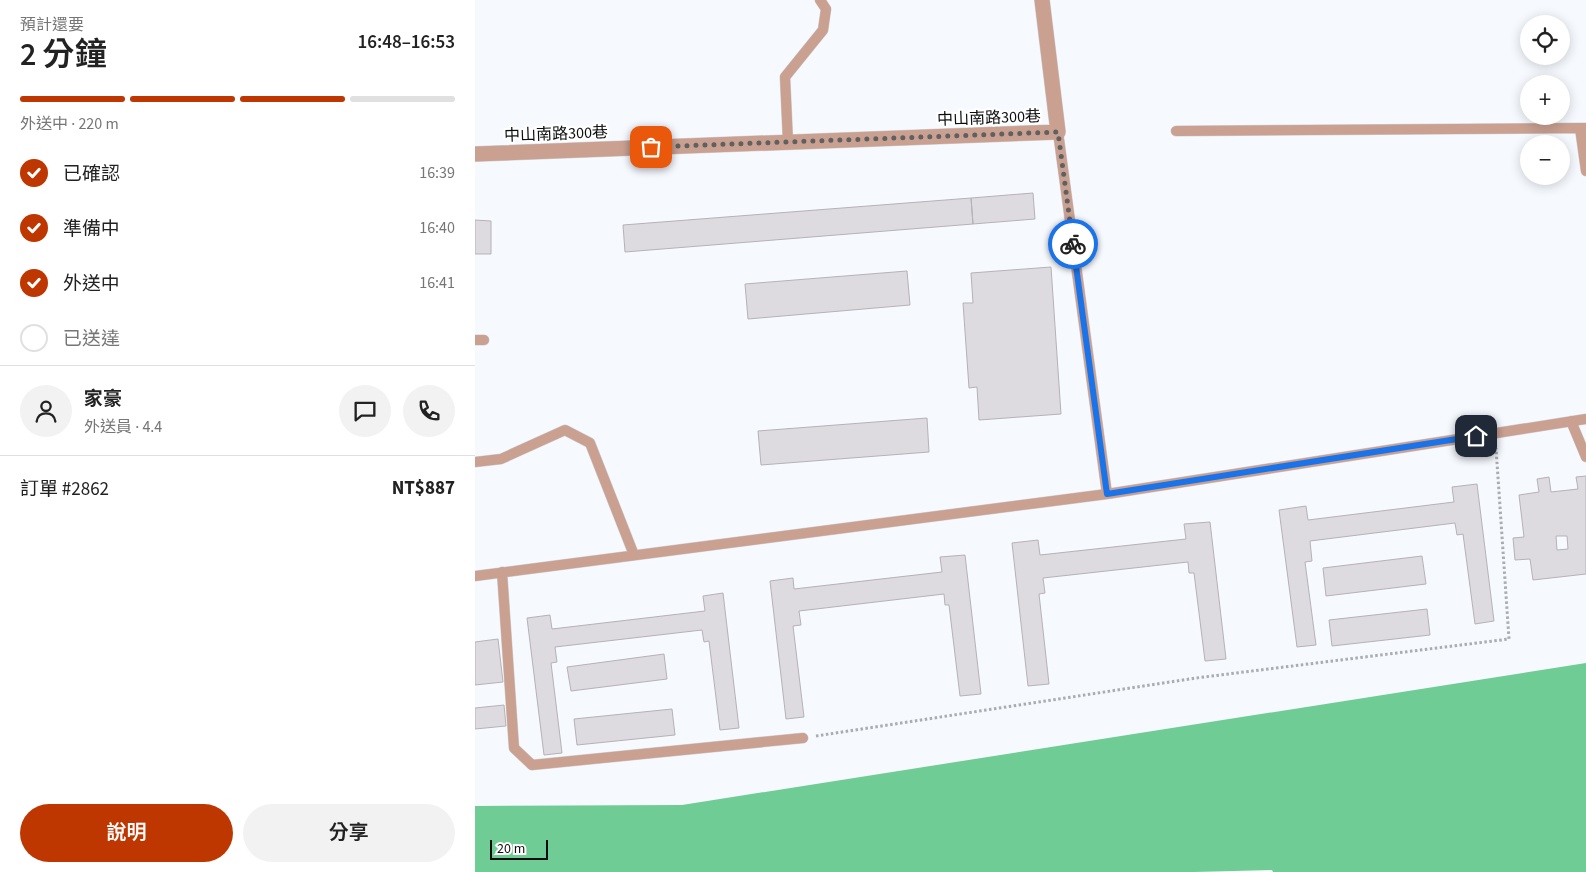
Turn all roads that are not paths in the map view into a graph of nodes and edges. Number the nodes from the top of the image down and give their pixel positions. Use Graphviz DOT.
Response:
graph roads {
  1 [pos="1042,0"];
  2 [pos="826,3"];
  3 [pos="1583,128"];
  4 [pos="1176,131"];
  5 [pos="1058,132"];
  6 [pos="787,142"];
  7 [pos="475,154"];
  8 [pos="1586,171"];
  9 [pos="1586,419"];
  10 [pos="1571,421"];
  11 [pos="1586,457"];
  12 [pos="475,462"];
  13 [pos="1107,494"];
  14 [pos="634,555"];
  15 [pos="502,572"];
  16 [pos="475,576"];
  17 [pos="803,738"];
  1 -- 5 [label="street, 中山南路300巷"];
  2 -- 6 [label="lane"];
  3 -- 4 [label="lane"];
  3 -- 8 [label="lane"];
  5 -- 6 [label="street, 中山南路300巷"];
  5 -- 13 [label="lane"];
  6 -- 7 [label="street, 中山南路300巷"];
  9 -- 10 [label="lane"];
  10 -- 11 [label="lane"];
  10 -- 13 [label="lane"];
  12 -- 14 [label="lane"];
  13 -- 14 [label="lane"];
  14 -- 15 [label="lane"];
  15 -- 16 [label="lane"];
  15 -- 17 [label="lane"];
}
